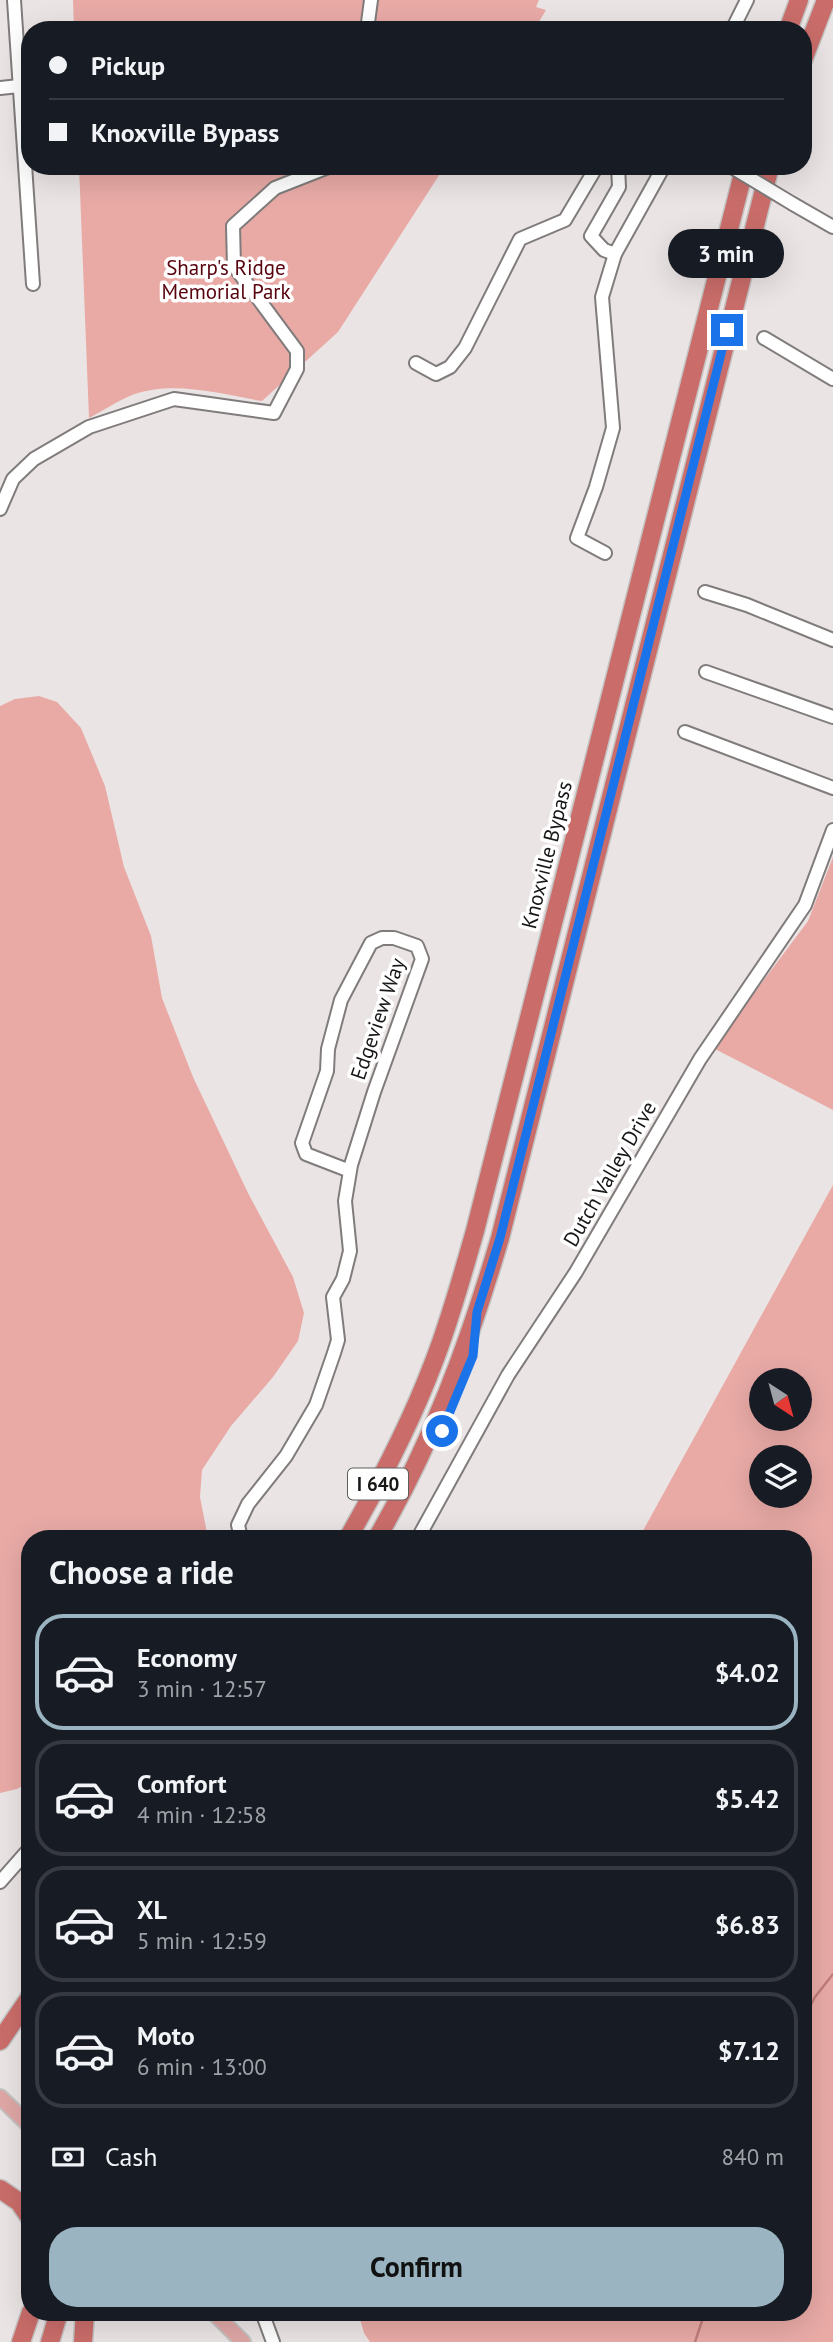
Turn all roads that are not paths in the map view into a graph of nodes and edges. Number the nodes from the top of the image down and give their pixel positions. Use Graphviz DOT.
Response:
graph roads {
  1 [pos="13,0"];
  2 [pos="371,0"];
  3 [pos="747,0"];
  4 [pos="799,0"];
  5 [pos="826,0"];
  6 [pos="368,21"];
  7 [pos="736,21"];
  8 [pos="791,21"];
  9 [pos="812,37"];
  10 [pos="19,86"];
  11 [pos="0,88"];
  12 [pos="21,111"];
  13 [pos="26,175"];
  14 [pos="308,175"];
  15 [pos="592,175"];
  16 [pos="618,175"];
  17 [pos="659,175"];
  18 [pos="743,175"];
  19 [pos="745,175"];
  20 [pos="767,175"];
  21 [pos="833,227"];
  22 [pos="615,254"];
  23 [pos="33,284"];
  24 [pos="764,338"];
  25 [pos="416,363"];
  26 [pos="833,379"];
  27 [pos="6,480"];
  28 [pos="0,509"];
  29 [pos="605,553"];
  30 [pos="705,592"];
  31 [pos="833,640"];
  32 [pos="706,672"];
  33 [pos="833,717"];
  34 [pos="685,732"];
  35 [pos="833,788"];
  36 [pos="833,830"];
  37 [pos="351,1171"];
  38 [pos="477,1312"];
  39 [pos="239,1530"];
  40 [pos="352,1530"];
  41 [pos="381,1530"];
  42 [pos="391,1530"];
  43 [pos="422,1530"];
  44 [pos="21,1858"];
  45 [pos="0,1882"];
  46 [pos="21,2010"];
  47 [pos="0,2041"];
  48 [pos="0,2097"];
  49 [pos="21,2117"];
  50 [pos="0,2189"];
  51 [pos="21,2205"];
  52 [pos="28,2321"];
  53 [pos="56,2321"];
  54 [pos="85,2321"];
  55 [pos="222,2321"];
  56 [pos="265,2321"];
  57 [pos="21,2342"];
  58 [pos="50,2342"];
  59 [pos="82,2342"];
  60 [pos="243,2342"];
  61 [pos="272,2342"];
  1 -- 10 [label="street"];
  2 -- 6 [label="street"];
  3 -- 7 [label="street"];
  4 -- 8 [label="highway"];
  5 -- 9 [label="highway"];
  10 -- 11 [label="street"];
  10 -- 12 [label="street"];
  13 -- 23 [label="street"];
  14 -- 27 [label="street"];
  15 -- 25 [label="street"];
  16 -- 22 [label="street"];
  17 -- 22 [label="street"];
  18 -- 40 [label="highway, Knoxville Bypass / I 640"];
  19 -- 21 [label="street, bridge"];
  20 -- 38 [label="highway, I 640"];
  22 -- 29 [label="street"];
  24 -- 26 [label="street"];
  27 -- 28 [label="street"];
  30 -- 31 [label="street"];
  32 -- 33 [label="street"];
  34 -- 35 [label="street"];
  36 -- 43 [label="street, Dutch Valley Drive"];
  37 -- 37 [label="street, Edgeview Way"];
  37 -- 39 [label="street, Edgeview Way"];
  38 -- 41 [label="highway, I 640"];
  38 -- 42 [label="highway"];
  44 -- 45 [label="street"];
  46 -- 47 [label="highway"];
  48 -- 49 [label="main road"];
  50 -- 51 [label="highway"];
  52 -- 57 [label="highway"];
  53 -- 58 [label="highway"];
  54 -- 59 [label="highway"];
  55 -- 60 [label="main road"];
  56 -- 61 [label="street"];
}
